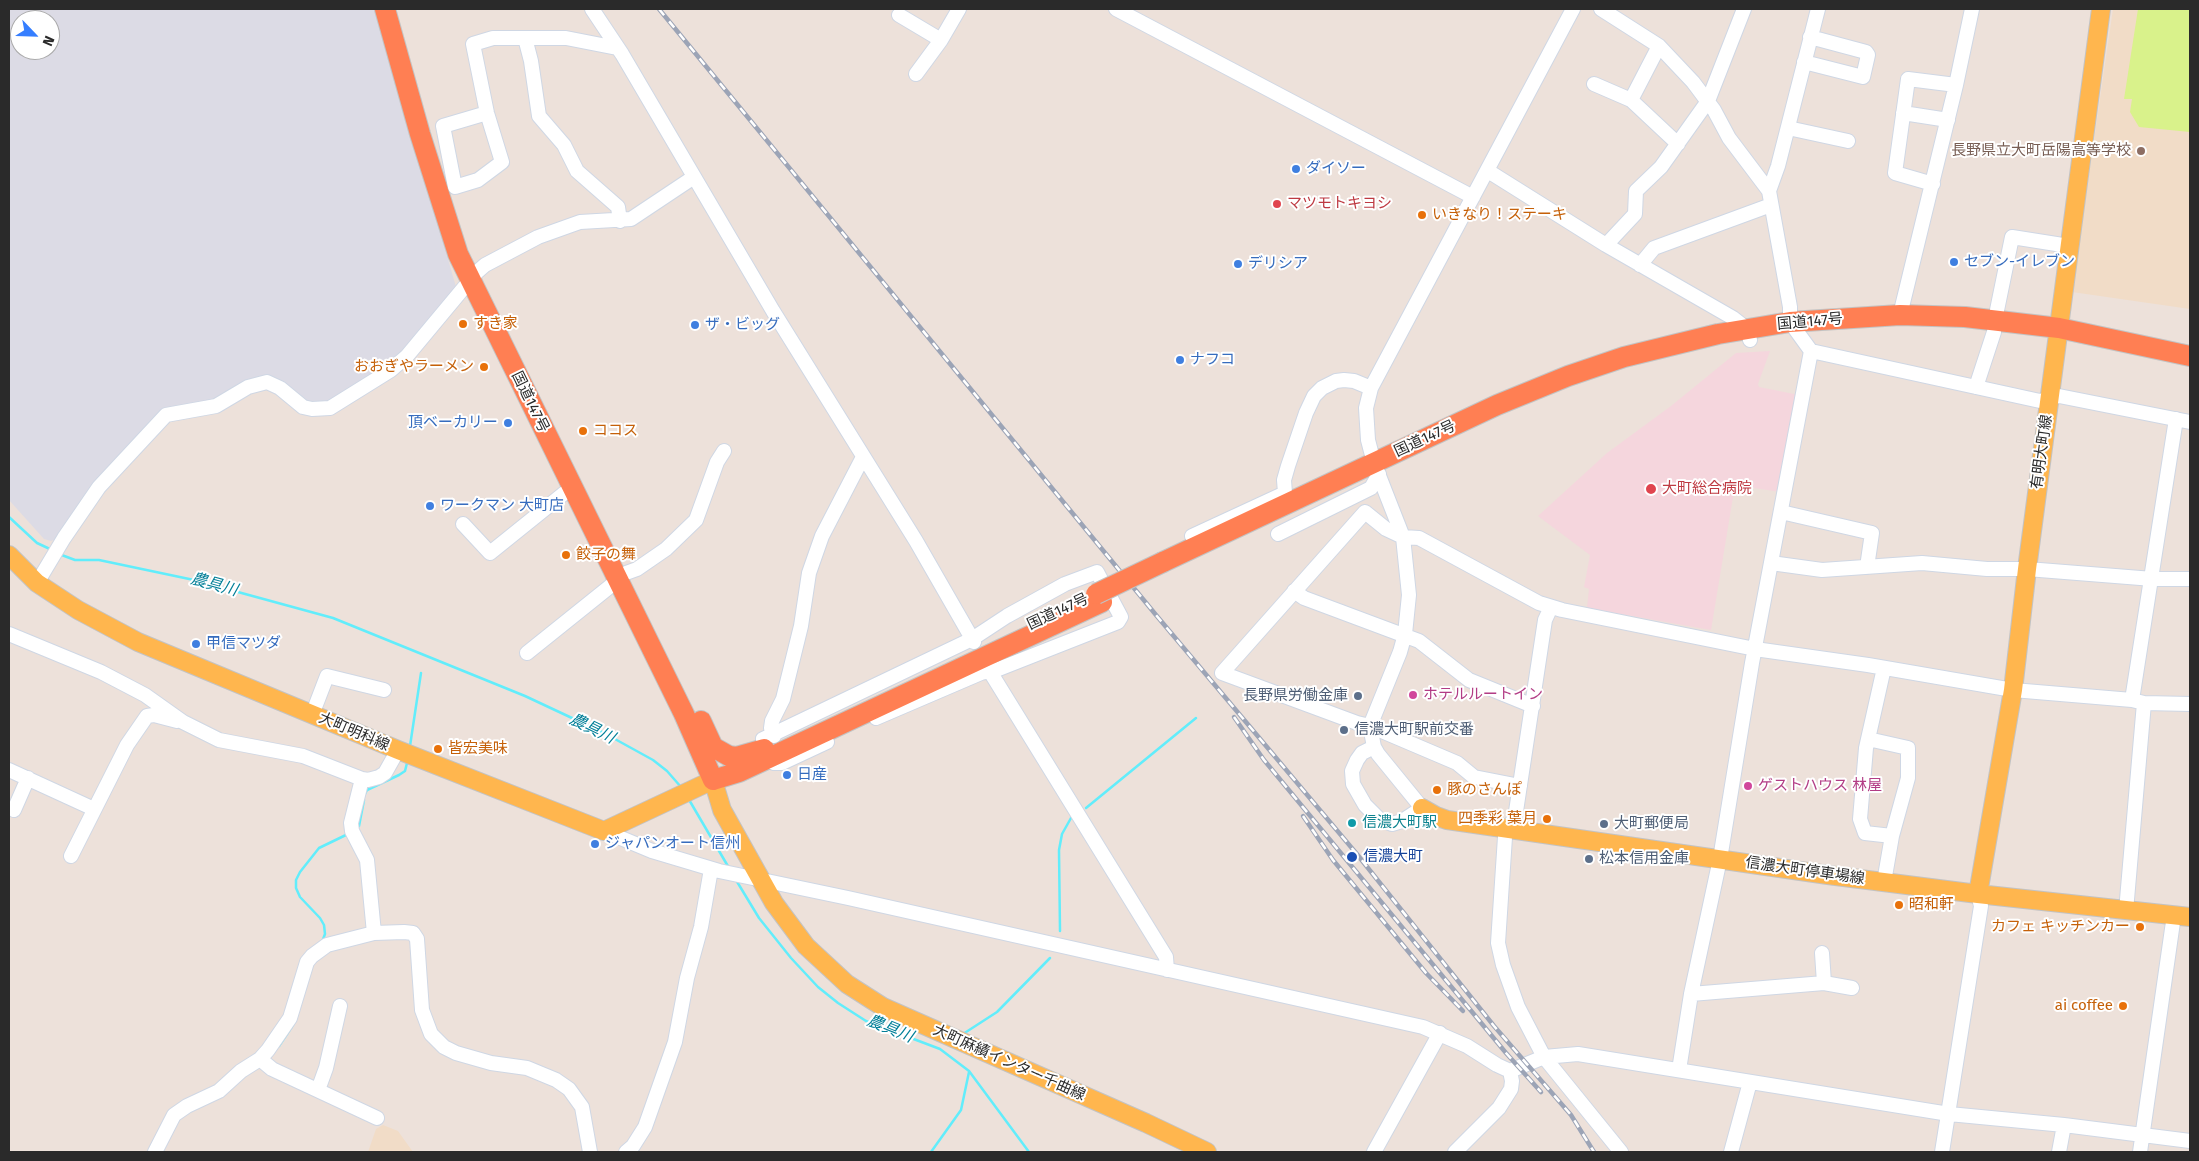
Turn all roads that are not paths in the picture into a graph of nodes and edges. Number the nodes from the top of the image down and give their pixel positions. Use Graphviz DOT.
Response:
graph roads {
  1 [pos="385,9"];
  2 [pos="395,9"];
  3 [pos="592,9"];
  4 [pos="959,9"];
  5 [pos="1116,9"];
  6 [pos="1574,9"];
  7 [pos="1601,9"];
  8 [pos="1744,9"];
  9 [pos="1818,9"];
  10 [pos="1972,9"];
  11 [pos="2101,9"];
  12 [pos="899,15"];
  13 [pos="1810,37"];
  14 [pos="524,38"];
  15 [pos="941,40"];
  16 [pos="1659,46"];
  17 [pos="617,48"];
  18 [pos="1804,62"];
  19 [pos="916,74"];
  20 [pos="1594,84"];
  21 [pos="1956,86"];
  22 [pos="1631,100"];
  23 [pos="1708,100"];
  24 [pos="487,113"];
  25 [pos="1903,113"];
  26 [pos="1948,120"];
  27 [pos="1788,128"];
  28 [pos="1848,141"];
  29 [pos="1678,144"];
  30 [pos="1488,170"];
  31 [pos="694,177"];
  32 [pos="1933,184"];
  33 [pos="1473,196"];
  34 [pos="1770,198"];
  35 [pos="620,221"];
  36 [pos="1606,245"];
  37 [pos="2069,246"];
  38 [pos="1640,265"];
  39 [pos="473,276"];
  40 [pos="1900,316"];
  41 [pos="1994,326"];
  42 [pos="1794,327"];
  43 [pos="2058,334"];
  44 [pos="1749,335"];
  45 [pos="1811,351"];
  46 [pos="2190,356"];
  47 [pos="2190,368"];
  48 [pos="1976,387"];
  49 [pos="1371,388"];
  50 [pos="2050,398"];
  51 [pos="2176,419"];
  52 [pos="2190,422"];
  53 [pos="724,451"];
  54 [pos="863,457"];
  55 [pos="1376,468"];
  56 [pos="572,487"];
  57 [pos="1781,512"];
  58 [pos="463,524"];
  59 [pos="1278,534"];
  60 [pos="1192,536"];
  61 [pos="1403,537"];
  62 [pos="9,556"];
  63 [pos="1771,563"];
  64 [pos="1867,567"];
  65 [pos="2027,569"];
  66 [pos="622,577"];
  67 [pos="2152,579"];
  68 [pos="2190,579"];
  69 [pos="37,583"];
  70 [pos="1294,590"];
  71 [pos="1550,607"];
  72 [pos="9,634"];
  73 [pos="1405,634"];
  74 [pos="973,641"];
  75 [pos="1755,649"];
  76 [pos="527,653"];
  77 [pos="988,667"];
  78 [pos="1884,668"];
  79 [pos="384,690"];
  80 [pos="2013,690"];
  81 [pos="2138,702"];
  82 [pos="2190,704"];
  83 [pos="689,706"];
  84 [pos="1533,706"];
  85 [pos="312,715"];
  86 [pos="183,722"];
  87 [pos="1370,726"];
  88 [pos="1868,739"];
  89 [pos="1374,746"];
  90 [pos="769,747"];
  91 [pos="398,750"];
  92 [pos="9,770"];
  93 [pos="28,778"];
  94 [pos="362,780"];
  95 [pos="705,783"];
  96 [pos="1520,786"];
  97 [pos="1422,808"];
  98 [pos="94,809"];
  99 [pos="14,810"];
  100 [pos="1507,828"];
  101 [pos="604,831"];
  102 [pos="1892,836"];
  103 [pos="71,856"];
  104 [pos="1720,859"];
  105 [pos="716,870"];
  106 [pos="755,879"];
  107 [pos="1884,882"];
  108 [pos="1978,894"];
  109 [pos="2126,911"];
  110 [pos="2182,916"];
  111 [pos="374,933"];
  112 [pos="1822,953"];
  113 [pos="1167,970"];
  114 [pos="1824,983"];
  115 [pos="1852,988"];
  116 [pos="1691,994"];
  117 [pos="340,1006"];
  118 [pos="1440,1033"];
  119 [pos="1544,1057"];
  120 [pos="260,1059"];
  121 [pos="1678,1070"];
  122 [pos="1510,1071"];
  123 [pos="1750,1082"];
  124 [pos="318,1090"];
  125 [pos="1949,1114"];
  126 [pos="377,1118"];
  127 [pos="2064,1125"];
  128 [pos="2142,1136"];
  129 [pos="2190,1141"];
  130 [pos="155,1152"];
  131 [pos="590,1152"];
  132 [pos="626,1152"];
  133 [pos="1207,1152"];
  134 [pos="1374,1152"];
  135 [pos="1455,1152"];
  136 [pos="1622,1152"];
  137 [pos="1731,1152"];
  138 [pos="1942,1152"];
  139 [pos="2059,1152"];
  140 [pos="2140,1152"];
  1 -- 39 [label="highway, 国道147号"];
  2 -- 39 [label="highway, 国道147号"];
  3 -- 17 [label="street"];
  4 -- 15 [label="street"];
  5 -- 33 [label="street"];
  6 -- 30 [label="street"];
  7 -- 16 [label="street"];
  8 -- 23 [label="street"];
  9 -- 13 [label="street"];
  10 -- 21 [label="street"];
  11 -- 37 [label="main road, 有明大町線"];
  12 -- 15 [label="street"];
  13 -- 18 [label="street"];
  13 -- 18 [label="street"];
  14 -- 17 [label="street"];
  14 -- 24 [label="street"];
  14 -- 35 [label="street"];
  15 -- 19 [label="street"];
  16 -- 22 [label="street"];
  16 -- 23 [label="street"];
  17 -- 31 [label="street"];
  18 -- 27 [label="street"];
  20 -- 22 [label="street"];
  21 -- 25 [label="street"];
  21 -- 26 [label="street"];
  22 -- 29 [label="street"];
  23 -- 29 [label="street"];
  23 -- 34 [label="street"];
  24 -- 24 [label="street"];
  25 -- 26 [label="street"];
  25 -- 32 [label="street"];
  26 -- 32 [label="street"];
  27 -- 28 [label="street"];
  27 -- 34 [label="street"];
  29 -- 36 [label="street"];
  30 -- 33 [label="street"];
  30 -- 36 [label="street"];
  31 -- 35 [label="street"];
  31 -- 54 [label="street"];
  32 -- 40 [label="street"];
  33 -- 49 [label="street"];
  34 -- 38 [label="street"];
  34 -- 42 [label="street"];
  35 -- 39 [label="street"];
  36 -- 38 [label="street"];
  37 -- 41 [label="street"];
  37 -- 43 [label="main road, 有明大町線"];
  38 -- 44 [label="street"];
  39 -- 56 [label="highway, 国道147号"];
  39 -- 66 [label="highway, 国道147号"];
  39 -- 69 [label="street"];
  40 -- 41 [label="highway, 国道147号"];
  40 -- 42 [label="highway, 国道147号"];
  41 -- 42 [label="highway, 国道147号"];
  41 -- 43 [label="highway, 国道147号"];
  41 -- 48 [label="street"];
  42 -- 44 [label="highway, 国道147号"];
  42 -- 45 [label="street"];
  43 -- 46 [label="highway, 国道147号"];
  43 -- 47 [label="highway, 国道147号"];
  43 -- 50 [label="main road, 有明大町線"];
  44 -- 55 [label="highway, 国道147号"];
  45 -- 48 [label="street"];
  45 -- 57 [label="street"];
  48 -- 50 [label="street"];
  49 -- 55 [label="street"];
  49 -- 60 [label="street"];
  50 -- 51 [label="street"];
  50 -- 65 [label="main road, 有明大町線"];
  51 -- 52 [label="street"];
  51 -- 67 [label="street"];
  53 -- 66 [label="street"];
  54 -- 74 [label="street"];
  54 -- 90 [label="street"];
  55 -- 59 [label="street"];
  55 -- 61 [label="street"];
  55 -- 90 [label="highway, 国道147号"];
  56 -- 58 [label="street"];
  56 -- 66 [label="highway, 国道147号"];
  57 -- 63 [label="street"];
  57 -- 64 [label="street"];
  61 -- 70 [label="street"];
  61 -- 71 [label="street"];
  61 -- 73 [label="street"];
  62 -- 69 [label="main road, 大町明科線"];
  63 -- 64 [label="street"];
  63 -- 75 [label="street"];
  64 -- 65 [label="street"];
  65 -- 67 [label="street"];
  65 -- 80 [label="main road, 有明大町線"];
  66 -- 76 [label="street"];
  66 -- 83 [label="highway, 国道147号"];
  66 -- 95 [label="highway, 国道147号"];
  67 -- 68 [label="street"];
  67 -- 81 [label="street"];
  69 -- 85 [label="main road, 大町明科線"];
  70 -- 73 [label="street"];
  70 -- 87 [label="street"];
  71 -- 75 [label="street"];
  71 -- 84 [label="street"];
  72 -- 86 [label="street"];
  73 -- 84 [label="street"];
  73 -- 87 [label="street"];
  74 -- 77 [label="street"];
  74 -- 90 [label="street"];
  75 -- 78 [label="street"];
  75 -- 104 [label="street"];
  77 -- 90 [label="street"];
  77 -- 113 [label="street"];
  78 -- 80 [label="street"];
  78 -- 88 [label="street"];
  79 -- 85 [label="street"];
  80 -- 81 [label="street"];
  80 -- 108 [label="main road, 有明大町線"];
  81 -- 82 [label="street"];
  81 -- 109 [label="street"];
  83 -- 90 [label="highway"];
  83 -- 95 [label="highway, 国道147号"];
  84 -- 96 [label="street"];
  85 -- 91 [label="main road, 大町明科線"];
  86 -- 94 [label="street"];
  86 -- 98 [label="street"];
  87 -- 89 [label="street"];
  87 -- 96 [label="street"];
  88 -- 102 [label="street"];
  88 -- 102 [label="street"];
  89 -- 97 [label="street"];
  89 -- 97 [label="street"];
  90 -- 95 [label="highway, 国道147号"];
  91 -- 94 [label="street"];
  91 -- 101 [label="main road, 大町明科線"];
  92 -- 93 [label="street"];
  93 -- 98 [label="street"];
  93 -- 99 [label="street"];
  94 -- 111 [label="street"];
  95 -- 101 [label="main road"];
  95 -- 106 [label="main road, 大町麻績インター千曲線"];
  96 -- 100 [label="street"];
  97 -- 100 [label="main road, 信濃大町停車場線"];
  98 -- 103 [label="street"];
  100 -- 104 [label="main road, 信濃大町停車場線"];
  100 -- 119 [label="street"];
  101 -- 105 [label="street"];
  102 -- 107 [label="street"];
  104 -- 107 [label="main road, 信濃大町停車場線"];
  104 -- 116 [label="street"];
  105 -- 106 [label="street"];
  105 -- 132 [label="street"];
  106 -- 113 [label="street"];
  106 -- 133 [label="main road, 大町麻績インター千曲線"];
  107 -- 108 [label="main road, 信濃大町停車場線"];
  108 -- 109 [label="main road, 信濃大町停車場線"];
  108 -- 125 [label="street"];
  109 -- 110 [label="main road, 信濃大町停車場線"];
  110 -- 128 [label="street"];
  111 -- 120 [label="street"];
  111 -- 131 [label="street"];
  112 -- 114 [label="street"];
  113 -- 118 [label="street"];
  114 -- 115 [label="street"];
  114 -- 116 [label="street"];
  116 -- 121 [label="street"];
  117 -- 124 [label="street"];
  118 -- 122 [label="street"];
  118 -- 134 [label="street"];
  119 -- 121 [label="street"];
  119 -- 122 [label="street"];
  119 -- 136 [label="street"];
  120 -- 124 [label="street"];
  120 -- 130 [label="street"];
  121 -- 123 [label="street"];
  122 -- 135 [label="street"];
  123 -- 125 [label="street"];
  123 -- 137 [label="street"];
  124 -- 126 [label="street"];
  125 -- 127 [label="street"];
  125 -- 138 [label="street"];
  127 -- 128 [label="street"];
  127 -- 139 [label="street"];
  128 -- 129 [label="street"];
  128 -- 140 [label="street"];
}
